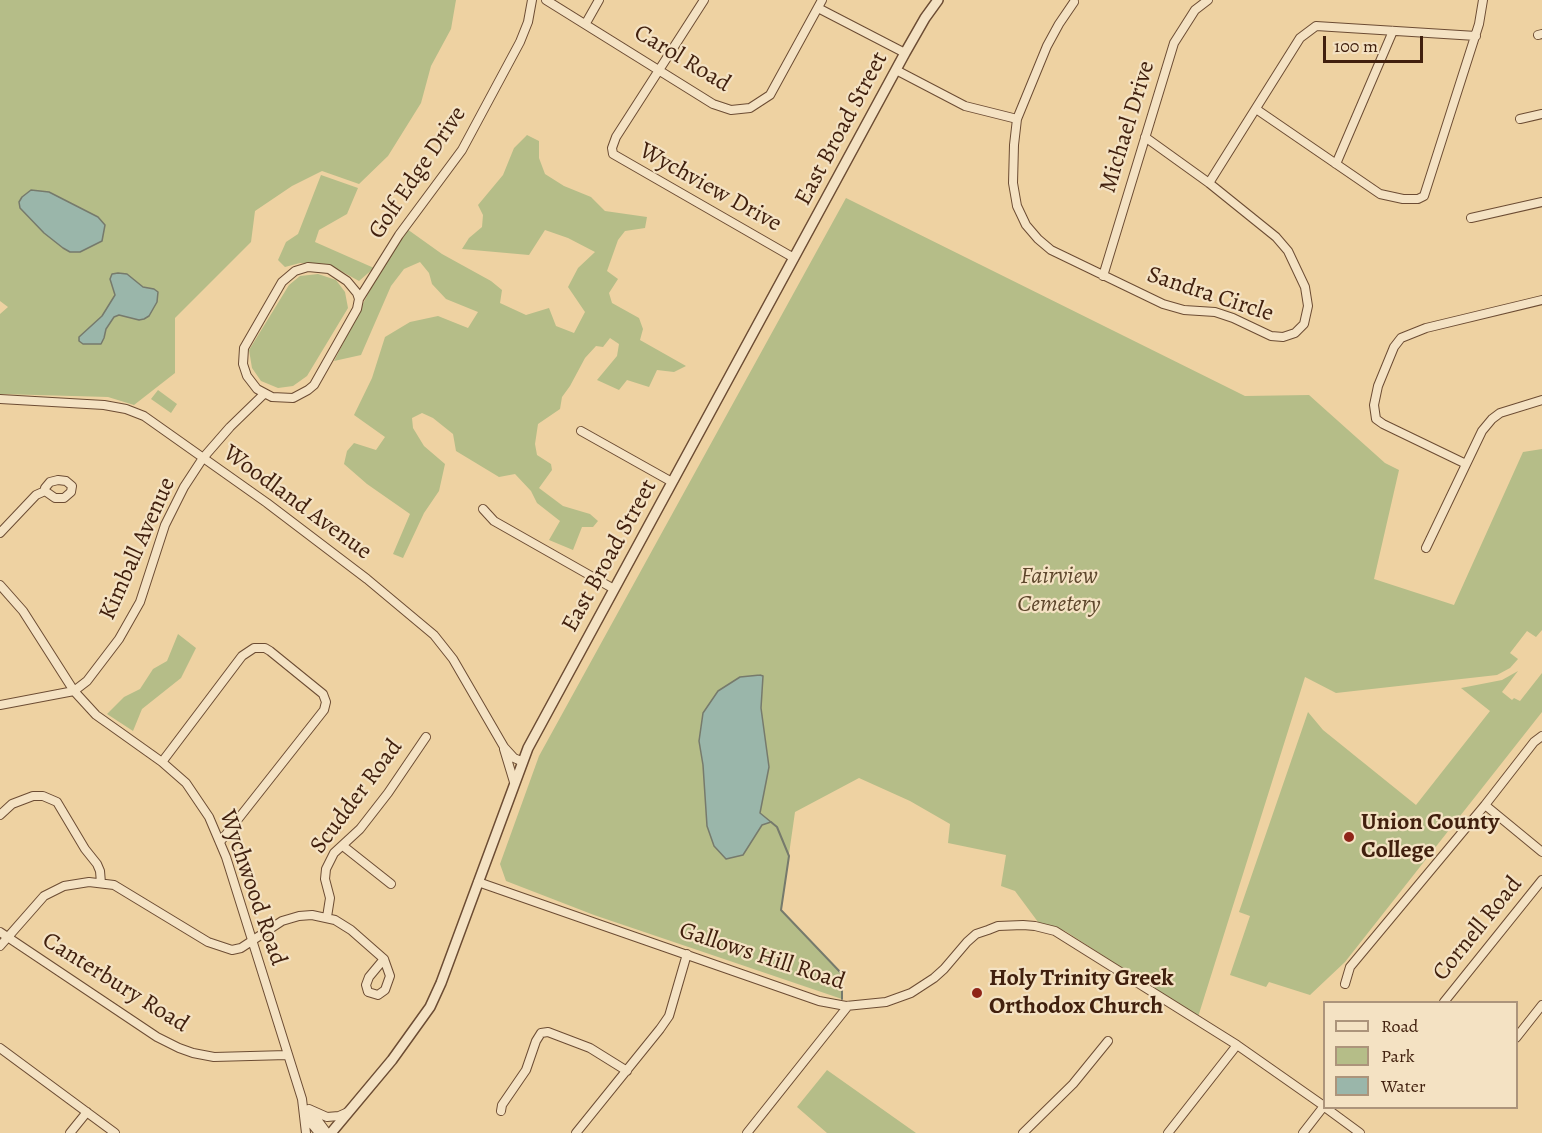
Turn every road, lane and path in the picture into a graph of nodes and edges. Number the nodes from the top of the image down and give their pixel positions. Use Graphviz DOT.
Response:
graph roads {
  1 [pos="531,0"];
  2 [pos="546,0"];
  3 [pos="599,0"];
  4 [pos="704,0"];
  5 [pos="822,0"];
  6 [pos="938,0"];
  7 [pos="1208,0"];
  8 [pos="1484,0"];
  9 [pos="1074,2"];
  10 [pos="818,8"];
  11 [pos="586,23"];
  12 [pos="1393,31"];
  13 [pos="1476,36"];
  14 [pos="905,53"];
  15 [pos="660,70"];
  16 [pos="896,70"];
  17 [pos="1256,109"];
  18 [pos="1542,114"];
  19 [pos="1017,119"];
  20 [pos="1520,119"];
  21 [pos="1145,137"];
  22 [pos="1336,164"];
  23 [pos="1209,183"];
  24 [pos="1542,202"];
  25 [pos="1471,219"];
  26 [pos="795,258"];
  27 [pos="1102,276"];
  28 [pos="359,299"];
  29 [pos="1542,300"];
  30 [pos="264,394"];
  31 [pos="0,399"];
  32 [pos="1542,400"];
  33 [pos="581,431"];
  34 [pos="203,458"];
  35 [pos="1466,464"];
  36 [pos="672,482"];
  37 [pos="45,491"];
  38 [pos="483,509"];
  39 [pos="0,533"];
  40 [pos="1426,548"];
  41 [pos="0,585"];
  42 [pos="614,589"];
  43 [pos="74,691"];
  44 [pos="0,705"];
  45 [pos="1542,736"];
  46 [pos="426,737"];
  47 [pos="504,747"];
  48 [pos="162,762"];
  49 [pos="521,762"];
  50 [pos="514,782"];
  51 [pos="1485,805"];
  52 [pos="0,815"];
  53 [pos="220,842"];
  54 [pos="343,846"];
  55 [pos="1542,852"];
  56 [pos="1542,880"];
  57 [pos="478,882"];
  58 [pos="101,883"];
  59 [pos="391,884"];
  60 [pos="327,917"];
  61 [pos="0,932"];
  62 [pos="7,938"];
  63 [pos="252,941"];
  64 [pos="0,946"];
  65 [pos="687,954"];
  66 [pos="384,959"];
  67 [pos="1345,984"];
  68 [pos="1445,1001"];
  69 [pos="1542,1005"];
  70 [pos="848,1006"];
  71 [pos="1518,1035"];
  72 [pos="1108,1041"];
  73 [pos="1237,1045"];
  74 [pos="0,1048"];
  75 [pos="287,1055"];
  76 [pos="627,1071"];
  77 [pos="1323,1106"];
  78 [pos="1323,1109"];
  79 [pos="1328,1109"];
  80 [pos="306,1110"];
  81 [pos="349,1111"];
  82 [pos="501,1111"];
  83 [pos="87,1112"];
  84 [pos="70,1133"];
  85 [pos="115,1133"];
  86 [pos="306,1133"];
  87 [pos="320,1133"];
  88 [pos="329,1133"];
  89 [pos="576,1133"];
  90 [pos="747,1133"];
  91 [pos="1023,1133"];
  92 [pos="1168,1133"];
  93 [pos="1303,1133"];
  94 [pos="1360,1133"];
  1 -- 28 [label="street, Golf Edge Drive"];
  2 -- 11 [label="street, Carol Road"];
  3 -- 11 [label="street"];
  4 -- 15 [label="street"];
  5 -- 10 [label="street, Carol Road"];
  6 -- 14 [label="street, East Broad Street"];
  7 -- 21 [label="street, Michael Drive"];
  8 -- 13 [label="street"];
  9 -- 19 [label="street, Sandra Circle"];
  10 -- 14 [label="street"];
  10 -- 15 [label="street, Carol Road"];
  11 -- 15 [label="street, Carol Road"];
  12 -- 13 [label="street"];
  12 -- 17 [label="street"];
  12 -- 22 [label="street"];
  13 -- 22 [label="street"];
  14 -- 16 [label="street, East Broad Street"];
  15 -- 26 [label="street, Wychview Drive"];
  16 -- 19 [label="street"];
  16 -- 26 [label="street, East Broad Street"];
  17 -- 22 [label="street"];
  17 -- 23 [label="street"];
  18 -- 20 [label="street"];
  19 -- 27 [label="street, Sandra Circle"];
  21 -- 23 [label="street, Sandra Circle"];
  21 -- 27 [label="street, Michael Drive"];
  23 -- 27 [label="street, Sandra Circle"];
  24 -- 25 [label="street"];
  26 -- 36 [label="street, East Broad Street"];
  28 -- 30 [label="street"];
  28 -- 30 [label="street"];
  29 -- 35 [label="street"];
  30 -- 34 [label="street, Kimball Avenue"];
  31 -- 34 [label="street, Woodland Avenue"];
  32 -- 35 [label="street"];
  33 -- 36 [label="street"];
  34 -- 43 [label="street, Kimball Avenue"];
  34 -- 47 [label="street, Woodland Avenue"];
  35 -- 40 [label="street"];
  36 -- 42 [label="street, East Broad Street"];
  37 -- 39 [label="street"];
  38 -- 42 [label="street"];
  41 -- 43 [label="street, Wychwood Road"];
  42 -- 49 [label="street, East Broad Street"];
  43 -- 44 [label="street"];
  43 -- 48 [label="street, Wychwood Road"];
  45 -- 51 [label="street"];
  46 -- 54 [label="street, Scudder Road"];
  47 -- 49 [label="street, Woodland Avenue"];
  47 -- 50 [label="street, Woodland Avenue"];
  48 -- 53 [label="street, Wychwood Road"];
  48 -- 53 [label="street"];
  49 -- 50 [label="street, East Broad Street"];
  50 -- 57 [label="street, East Broad Street"];
  51 -- 55 [label="street"];
  51 -- 67 [label="street"];
  52 -- 58 [label="street"];
  53 -- 63 [label="street, Wychwood Road"];
  54 -- 59 [label="street"];
  54 -- 60 [label="street, Scudder Road"];
  56 -- 68 [label="street, Cornell Road"];
  57 -- 65 [label="street, Gallows Hill Road"];
  57 -- 81 [label="street, East Broad Street"];
  58 -- 62 [label="street"];
  58 -- 63 [label="street"];
  60 -- 63 [label="street"];
  60 -- 66 [label="street"];
  61 -- 62 [label="street, Canterbury Road"];
  62 -- 64 [label="street"];
  62 -- 75 [label="street, Canterbury Road"];
  63 -- 75 [label="street, Wychwood Road"];
  65 -- 70 [label="street, Gallows Hill Road"];
  65 -- 76 [label="street"];
  69 -- 71 [label="street"];
  70 -- 73 [label="street, Gallows Hill Road"];
  70 -- 90 [label="street"];
  72 -- 91 [label="street"];
  73 -- 77 [label="street, Gallows Hill Road"];
  73 -- 92 [label="street"];
  74 -- 83 [label="street"];
  75 -- 80 [label="street, Wychwood Road"];
  76 -- 82 [label="street"];
  76 -- 89 [label="street"];
  78 -- 93 [label="street"];
  79 -- 94 [label="street, Gallows Hill Road"];
  80 -- 81 [label="street"];
  80 -- 86 [label="street"];
  80 -- 87 [label="street, Wychwood Road"];
  80 -- 88 [label="street, Wychwood Road"];
  81 -- 88 [label="street, East Broad Street"];
  83 -- 84 [label="street"];
  83 -- 85 [label="street"];
}
